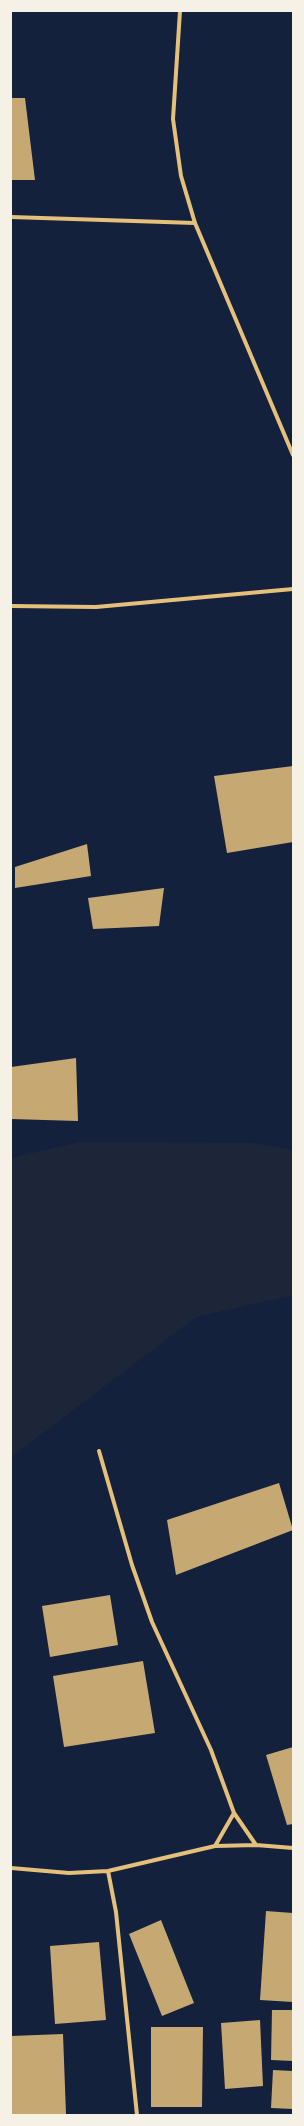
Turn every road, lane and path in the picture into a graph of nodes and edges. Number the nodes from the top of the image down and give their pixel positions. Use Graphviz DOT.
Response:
graph roads {
  1 [pos="180,11"];
  2 [pos="11,216"];
  3 [pos="195,223"];
  4 [pos="293,455"];
  5 [pos="293,590"];
  6 [pos="11,606"];
  7 [pos="99,1451"];
  8 [pos="234,1813"];
  9 [pos="256,1845"];
  10 [pos="215,1846"];
  11 [pos="293,1848"];
  12 [pos="11,1868"];
  13 [pos="108,1871"];
  14 [pos="137,2115"];
  1 -- 3 [label="street"];
  2 -- 3 [label="street"];
  3 -- 4 [label="street"];
  5 -- 6 [label="street"];
  7 -- 8 [label="street"];
  8 -- 9 [label="street"];
  8 -- 10 [label="street"];
  9 -- 10 [label="street"];
  9 -- 11 [label="street"];
  10 -- 13 [label="street"];
  12 -- 13 [label="street"];
  13 -- 14 [label="street"];
}
